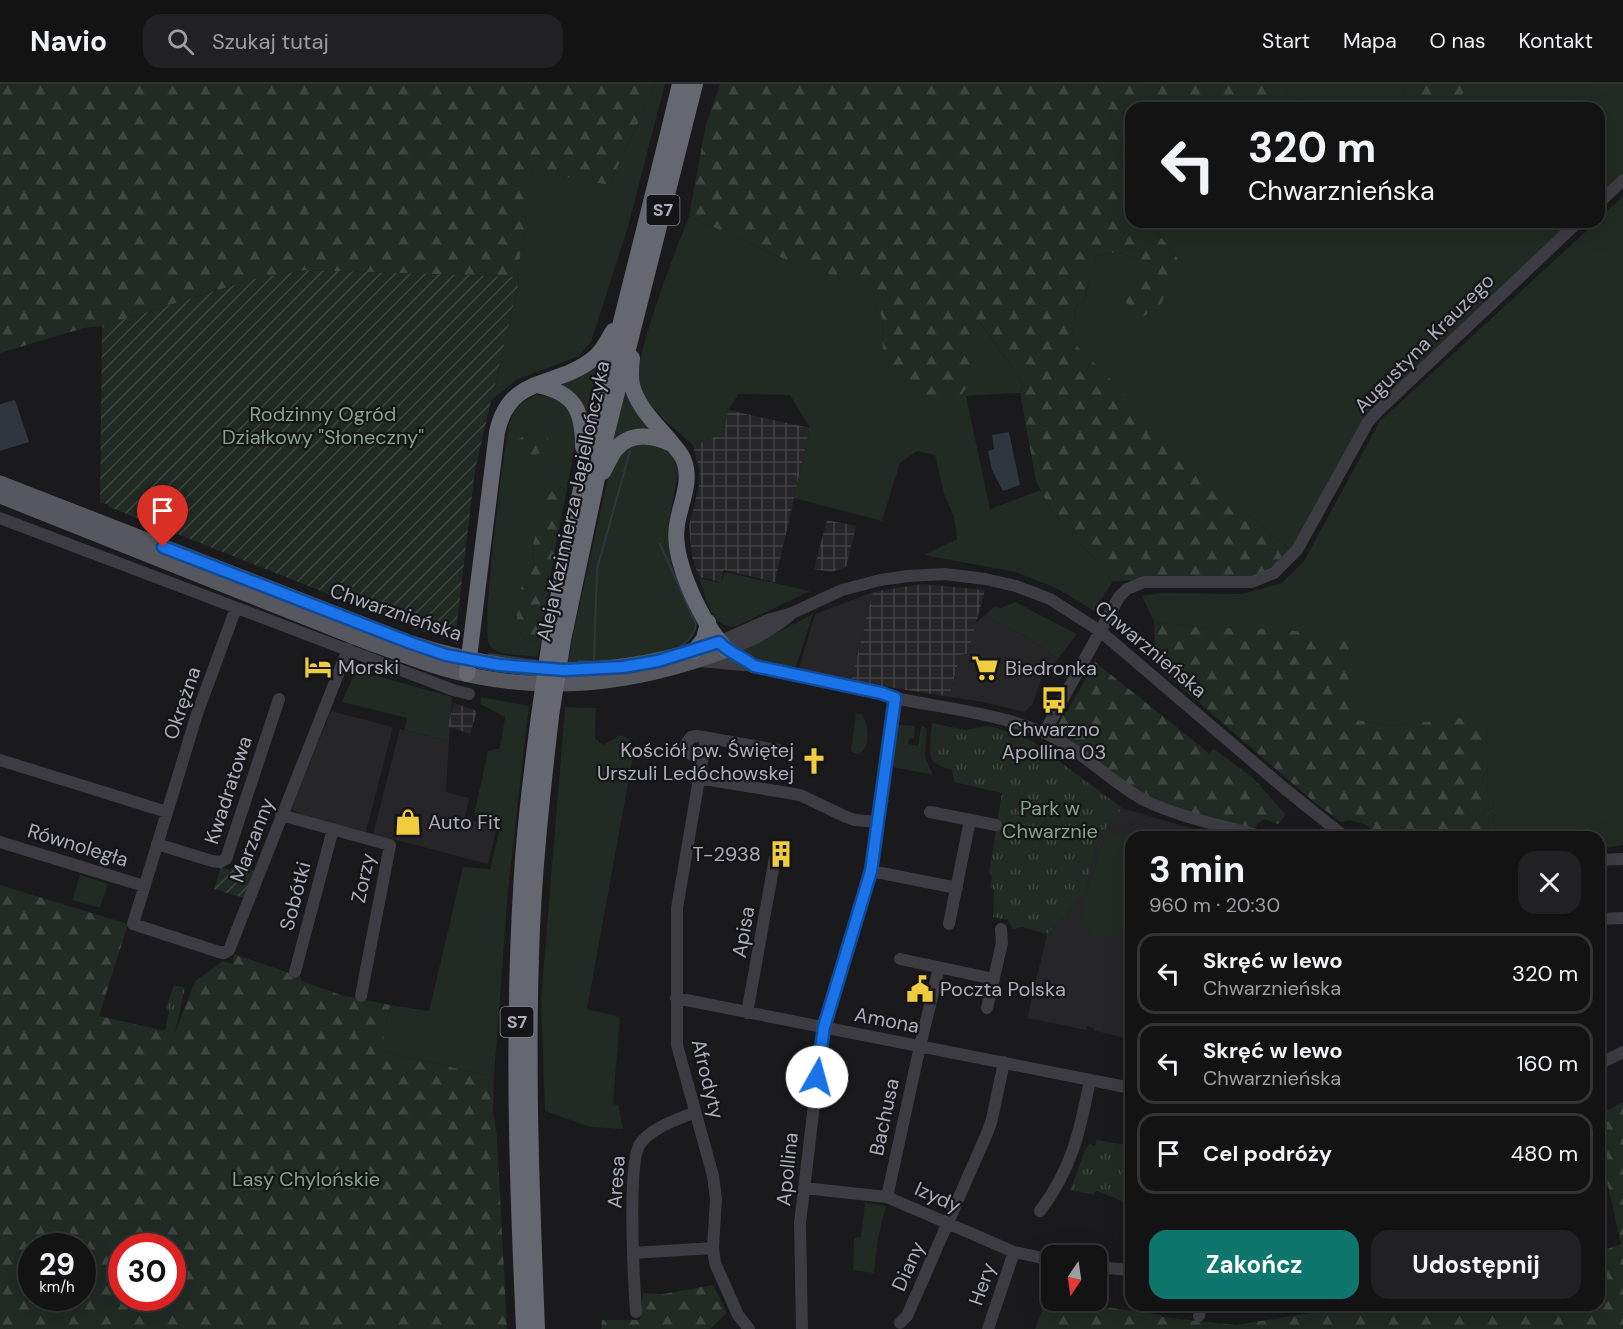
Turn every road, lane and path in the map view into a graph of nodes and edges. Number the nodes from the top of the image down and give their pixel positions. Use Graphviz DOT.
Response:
graph roads {
  1 [pos="680,84"];
  2 [pos="695,84"];
  3 [pos="1623,180"];
  4 [pos="1605,196"];
  5 [pos="1572,228"];
  6 [pos="624,312"];
  7 [pos="632,330"];
  8 [pos="536,386"];
  9 [pos="672,444"];
  10 [pos="588,482"];
  11 [pos="0,483"];
  12 [pos="0,496"];
  13 [pos="0,518"];
  14 [pos="236,608"];
  15 [pos="708,622"];
  16 [pos="1100,631"];
  17 [pos="723,646"];
  18 [pos="348,649"];
  19 [pos="697,656"];
  20 [pos="754,666"];
  21 [pos="468,667"];
  22 [pos="469,694"];
  23 [pos="895,698"];
  24 [pos="279,699"];
  25 [pos="545,716"];
  26 [pos="1044,733"];
  27 [pos="706,738"];
  28 [pos="778,750"];
  29 [pos="702,757"];
  30 [pos="0,760"];
  31 [pos="698,778"];
  32 [pos="167,812"];
  33 [pos="930,812"];
  34 [pos="281,815"];
  35 [pos="970,820"];
  36 [pos="878,822"];
  37 [pos="996,825"];
  38 [pos="333,830"];
  39 [pos="1243,831"];
  40 [pos="1338,831"];
  41 [pos="0,842"];
  42 [pos="157,844"];
  43 [pos="775,858"];
  44 [pos="1623,859"];
  45 [pos="1605,860"];
  46 [pos="871,871"];
  47 [pos="144,886"];
  48 [pos="957,888"];
  49 [pos="1623,918"];
  50 [pos="1605,919"];
  51 [pos="133,924"];
  52 [pos="949,924"];
  53 [pos="1001,928"];
  54 [pos="900,959"];
  55 [pos="939,968"];
  56 [pos="295,972"];
  57 [pos="993,979"];
  58 [pos="361,996"];
  59 [pos="676,998"];
  60 [pos="987,1008"];
  61 [pos="747,1012"];
  62 [pos="824,1027"];
  63 [pos="920,1046"];
  64 [pos="1623,1052"];
  65 [pos="1605,1061"];
  66 [pos="1004,1062"];
  67 [pos="1090,1080"];
  68 [pos="1125,1087"];
  69 [pos="695,1112"];
  70 [pos="804,1188"];
  71 [pos="887,1197"];
  72 [pos="1040,1211"];
  73 [pos="948,1223"];
  74 [pos="713,1248"];
  75 [pos="1014,1252"];
  76 [pos="633,1253"];
  77 [pos="1041,1258"];
  78 [pos="1107,1268"];
  79 [pos="1125,1269"];
  80 [pos="636,1312"];
  81 [pos="900,1323"];
  82 [pos="524,1329"];
  83 [pos="537,1329"];
  84 [pos="749,1329"];
  85 [pos="802,1329"];
  86 [pos="988,1329"];
  1 -- 6 [label="highway, Aleja Kazimierza Jagiellończyka / S7"];
  2 -- 7 [label="highway, Aleja Kazimierza Jagiellończyka / S7"];
  3 -- 4 [label="street"];
  5 -- 16 [label="street, Augustyna Krauzego"];
  6 -- 8 [label="highway"];
  6 -- 10 [label="highway, Aleja Kazimierza Jagiellończyka / S7"];
  7 -- 9 [label="highway"];
  7 -- 10 [label="highway, Aleja Kazimierza Jagiellończyka / S7"];
  8 -- 10 [label="highway"];
  8 -- 21 [label="highway"];
  9 -- 10 [label="highway"];
  9 -- 15 [label="highway"];
  10 -- 25 [label="highway, Aleja Kazimierza Jagiellończyka / S7, bridge"];
  11 -- 21 [label="main road, Chwarznieńska"];
  12 -- 21 [label="main road, Chwarznieńska"];
  13 -- 14 [label="street"];
  14 -- 18 [label="street"];
  14 -- 32 [label="street, Okrężna"];
  15 -- 17 [label="highway"];
  15 -- 19 [label="highway"];
  16 -- 17 [label="street, Chwarznieńska"];
  16 -- 26 [label="street, Augustyna Krauzego"];
  16 -- 40 [label="street, Chwarznieńska"];
  17 -- 19 [label="main road, Chwarznieńska"];
  17 -- 20 [label="street, Chwarznieńska"];
  18 -- 22 [label="street"];
  18 -- 34 [label="street, Marzanny"];
  19 -- 20 [label="street, Chwarznieńska"];
  19 -- 21 [label="main road, Chwarznieńska"];
  20 -- 23 [label="street, Chwarznieńska"];
  23 -- 26 [label="street, Chwarznieńska"];
  23 -- 36 [label="street, Apollina"];
  24 -- 42 [label="street, Kwadratowa"];
  25 -- 82 [label="highway, Aleja Kazimierza Jagiellończyka / S7"];
  25 -- 83 [label="highway, Aleja Kazimierza Jagiellończyka / S7"];
  26 -- 39 [label="street, Chwarznieńska"];
  27 -- 28 [label="street"];
  27 -- 29 [label="street, Afrodyty"];
  27 -- 29 [label="street"];
  29 -- 31 [label="street, Afrodyty"];
  30 -- 32 [label="street"];
  31 -- 36 [label="street"];
  31 -- 59 [label="street, Afrodyty"];
  32 -- 42 [label="street, Okrężna"];
  33 -- 35 [label="street"];
  34 -- 38 [label="street, Zorzy"];
  34 -- 51 [label="street, Marzanny"];
  35 -- 37 [label="street"];
  35 -- 48 [label="street"];
  36 -- 46 [label="street, Apollina"];
  38 -- 56 [label="street, Sobótki"];
  38 -- 58 [label="street, Zorzy"];
  41 -- 47 [label="street, Równoległa"];
  42 -- 47 [label="street, Okrężna"];
  43 -- 61 [label="street, Apisa"];
  44 -- 45 [label="street"];
  46 -- 48 [label="street"];
  46 -- 62 [label="street, Apollina"];
  47 -- 51 [label="street, Okrężna"];
  48 -- 52 [label="street"];
  49 -- 50 [label="street"];
  53 -- 57 [label="street"];
  54 -- 55 [label="street"];
  55 -- 57 [label="street"];
  55 -- 63 [label="street, Bachusa"];
  57 -- 60 [label="street"];
  59 -- 61 [label="street, Amona"];
  59 -- 69 [label="street, Afrodyty"];
  61 -- 62 [label="street, Amona"];
  62 -- 63 [label="street, Amona"];
  62 -- 70 [label="street, Apollina"];
  63 -- 66 [label="street, Amona"];
  63 -- 71 [label="street, Bachusa"];
  64 -- 65 [label="street"];
  66 -- 67 [label="street, Amona"];
  66 -- 73 [label="street, Diany"];
  67 -- 68 [label="street, Amona"];
  67 -- 72 [label="street"];
  69 -- 74 [label="street, Afrodyty"];
  69 -- 76 [label="street, Aresa"];
  70 -- 71 [label="street, Izydy"];
  70 -- 85 [label="street, Apollina"];
  71 -- 73 [label="street, Izydy"];
  73 -- 75 [label="street, Izydy"];
  73 -- 81 [label="street, Diany"];
  74 -- 76 [label="street"];
  74 -- 84 [label="street, Afrodyty"];
  75 -- 77 [label="street, Izydy"];
  75 -- 86 [label="street, Hery"];
  76 -- 80 [label="street, Aresa"];
  78 -- 79 [label="street"];
}
